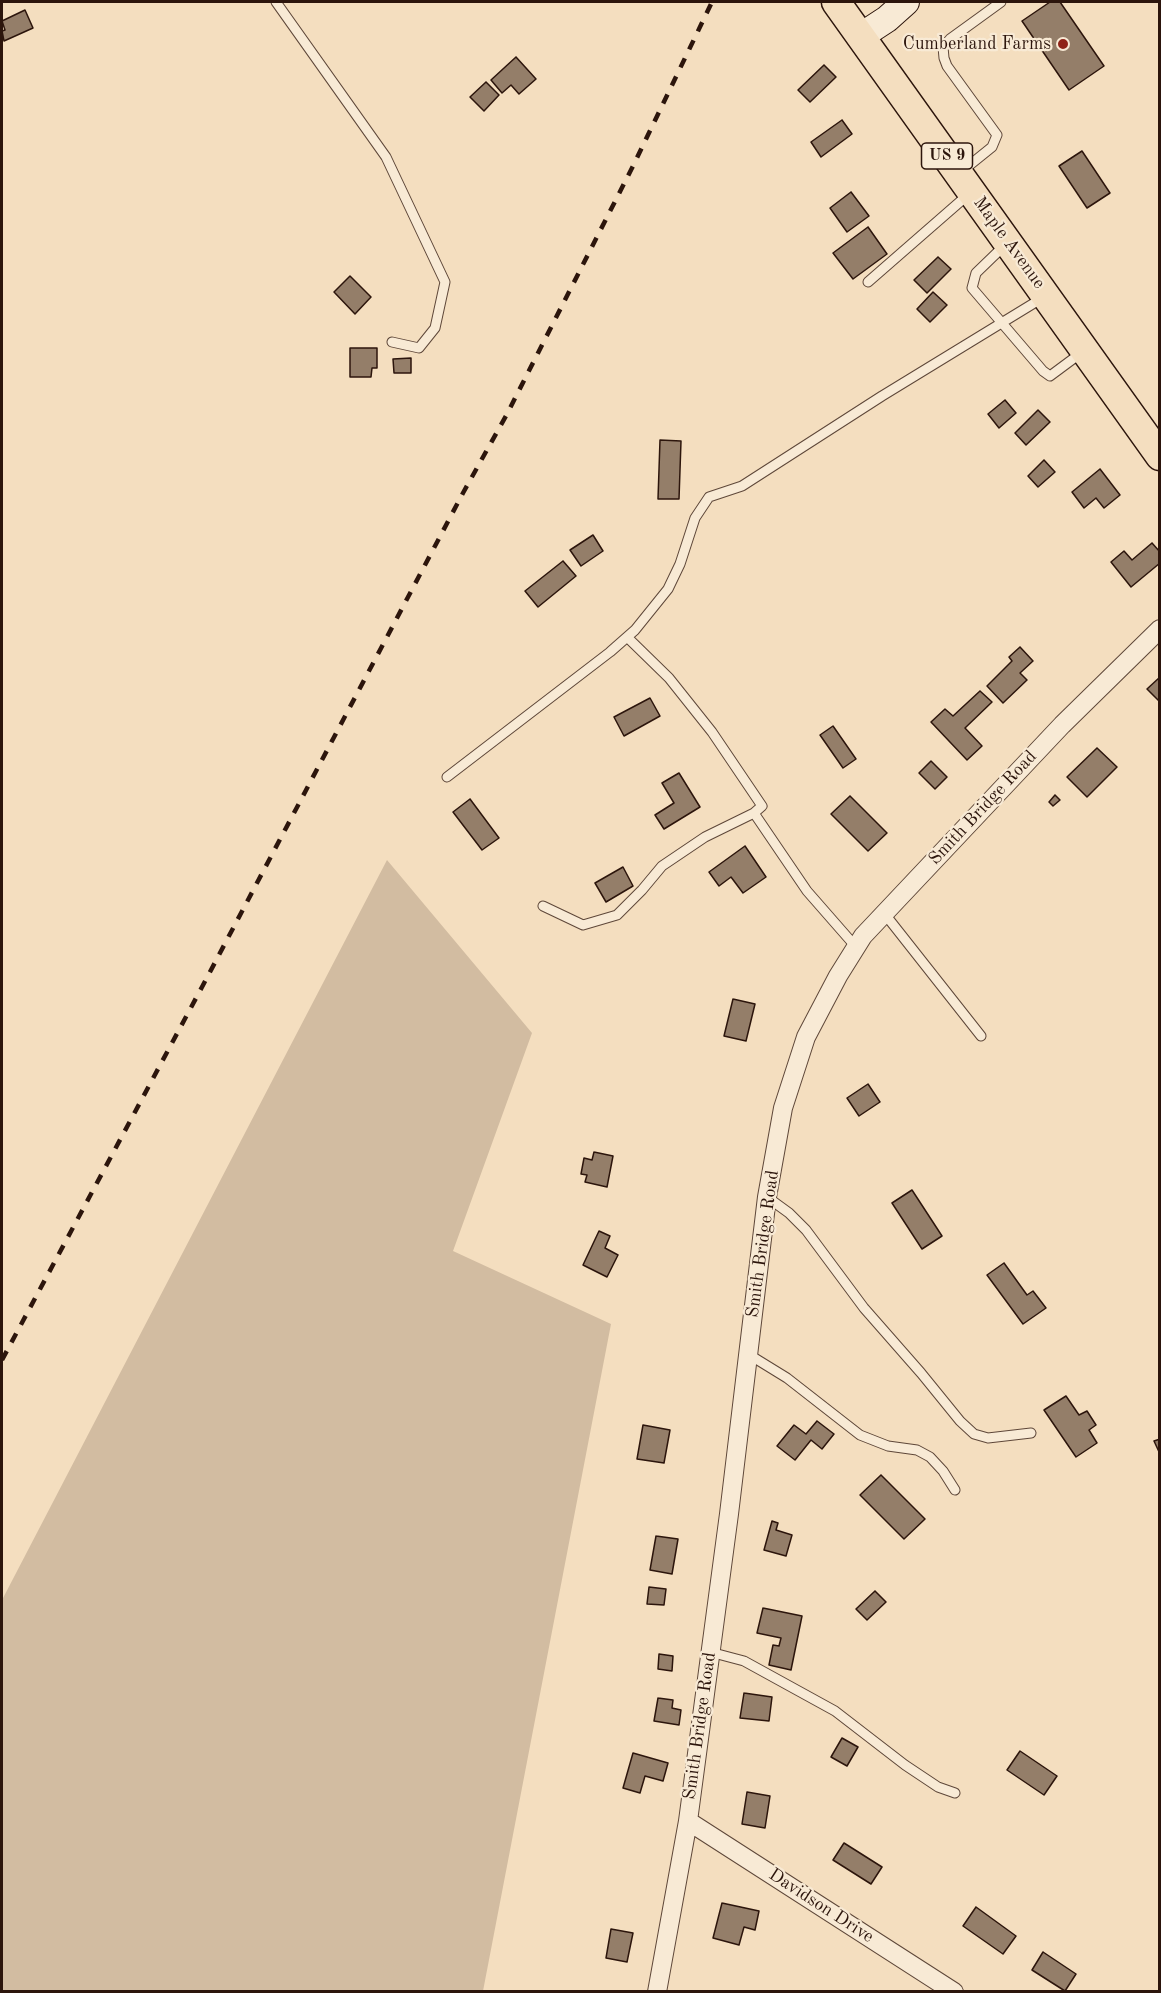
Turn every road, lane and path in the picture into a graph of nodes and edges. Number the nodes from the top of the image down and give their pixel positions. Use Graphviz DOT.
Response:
graph roads {
  1 [pos="276,2"];
  2 [pos="836,2"];
  3 [pos="906,2"];
  4 [pos="1001,2"];
  5 [pos="861,36"];
  6 [pos="966,183"];
  7 [pos="1008,243"];
  8 [pos="868,282"];
  9 [pos="1046,295"];
  10 [pos="1002,324"];
  11 [pos="392,342"];
  12 [pos="1085,350"];
  13 [pos="1160,456"];
  14 [pos="1160,629"];
  15 [pos="627,637"];
  16 [pos="447,777"];
  17 [pos="754,813"];
  18 [pos="543,906"];
  19 [pos="884,913"];
  20 [pos="856,946"];
  21 [pos="981,1036"];
  22 [pos="767,1197"];
  23 [pos="748,1354"];
  24 [pos="1031,1433"];
  25 [pos="955,1490"];
  26 [pos="710,1652"];
  27 [pos="955,1793"];
  28 [pos="688,1821"];
  29 [pos="657,1992"];
  30 [pos="954,1992"];
  1 -- 11 [label="lane"];
  2 -- 5 [label="main road, Maple Avenue / US 9"];
  3 -- 5 [label="street"];
  4 -- 6 [label="lane"];
  5 -- 6 [label="main road, Maple Avenue / US 9"];
  6 -- 7 [label="main road, Maple Avenue / US 9"];
  6 -- 8 [label="lane"];
  7 -- 9 [label="main road, Maple Avenue / US 9"];
  7 -- 10 [label="lane"];
  9 -- 10 [label="lane"];
  9 -- 12 [label="main road, Maple Avenue / US 9"];
  10 -- 12 [label="lane"];
  10 -- 15 [label="lane"];
  12 -- 13 [label="main road, Maple Avenue / US 9"];
  14 -- 19 [label="street, Smith Bridge Road"];
  15 -- 16 [label="lane"];
  15 -- 17 [label="lane"];
  17 -- 18 [label="lane"];
  17 -- 20 [label="lane"];
  19 -- 20 [label="street, Smith Bridge Road"];
  19 -- 21 [label="lane"];
  20 -- 22 [label="street, Smith Bridge Road"];
  22 -- 23 [label="street, Smith Bridge Road"];
  22 -- 24 [label="lane"];
  23 -- 25 [label="lane"];
  23 -- 26 [label="street, Smith Bridge Road"];
  26 -- 27 [label="lane"];
  26 -- 28 [label="street, Smith Bridge Road"];
  28 -- 29 [label="street, Smith Bridge Road"];
  28 -- 30 [label="street, Davidson Drive"];
}
